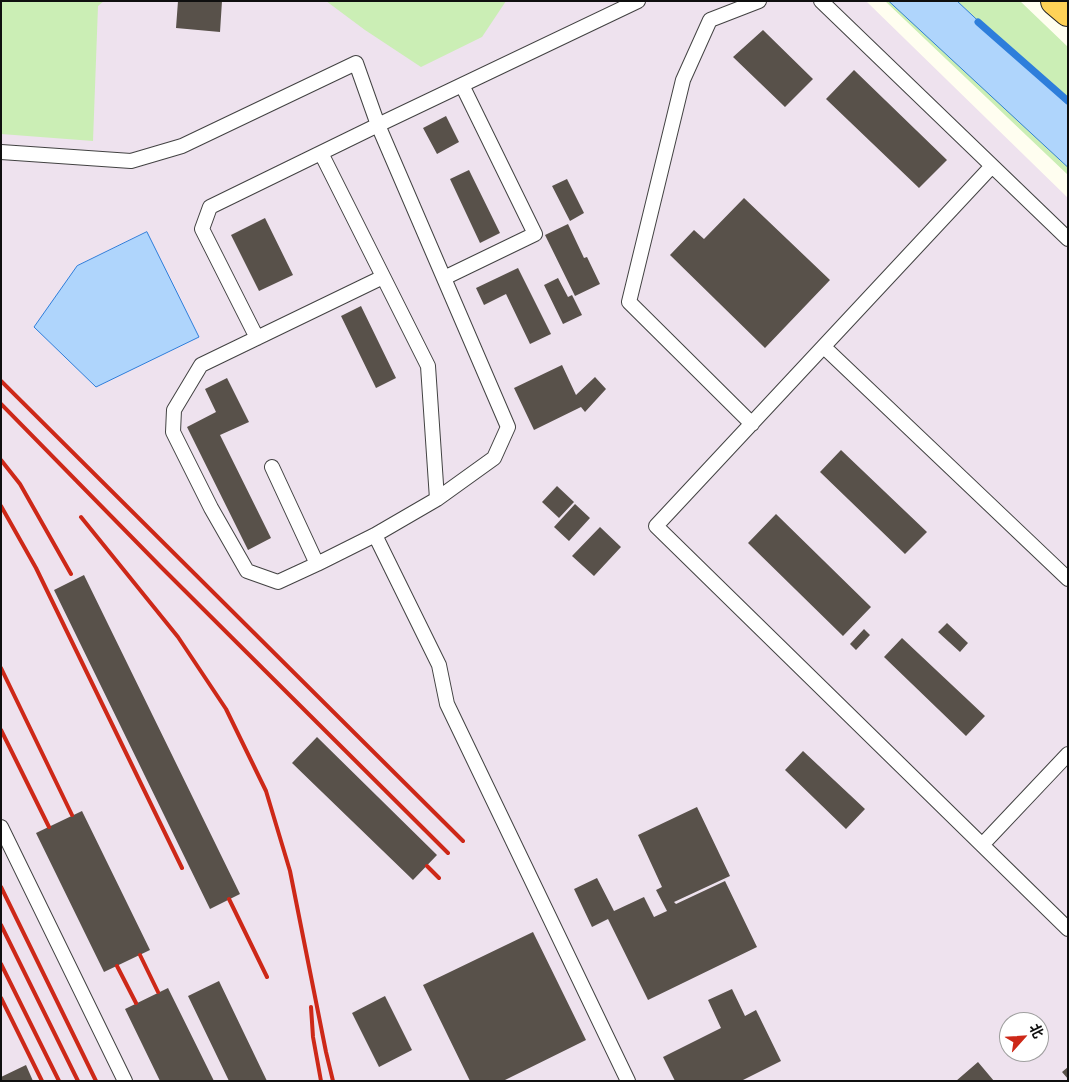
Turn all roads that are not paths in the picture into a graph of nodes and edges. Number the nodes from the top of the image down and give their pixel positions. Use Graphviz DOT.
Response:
graph roads {
  1 [pos="638,1"];
  2 [pos="759,1"];
  3 [pos="821,1"];
  4 [pos="1056,1"];
  5 [pos="1068,12"];
  6 [pos="462,85"];
  7 [pos="378,125"];
  8 [pos="1,152"];
  9 [pos="321,153"];
  10 [pos="992,166"];
  11 [pos="1068,239"];
  12 [pos="383,277"];
  13 [pos="444,278"];
  14 [pos="257,338"];
  15 [pos="824,347"];
  16 [pos="752,424"];
  17 [pos="272,467"];
  18 [pos="438,499"];
  19 [pos="375,536"];
  20 [pos="317,564"];
  21 [pos="1068,579"];
  22 [pos="1068,754"];
  23 [pos="1,827"];
  24 [pos="982,845"];
  25 [pos="1068,928"];
  26 [pos="125,1081"];
  27 [pos="628,1081"];
  1 -- 6 [label="lane"];
  2 -- 16 [label="lane"];
  3 -- 10 [label="lane"];
  4 -- 5 [label="highway"];
  6 -- 7 [label="lane"];
  6 -- 13 [label="lane"];
  7 -- 8 [label="lane"];
  7 -- 9 [label="lane"];
  7 -- 13 [label="lane"];
  9 -- 12 [label="lane"];
  9 -- 14 [label="lane"];
  10 -- 11 [label="lane"];
  10 -- 15 [label="lane"];
  12 -- 14 [label="lane"];
  12 -- 18 [label="lane"];
  13 -- 18 [label="lane"];
  14 -- 20 [label="lane"];
  15 -- 16 [label="lane"];
  15 -- 21 [label="lane"];
  16 -- 24 [label="lane"];
  17 -- 20 [label="lane"];
  18 -- 19 [label="lane"];
  19 -- 20 [label="lane"];
  19 -- 27 [label="lane"];
  22 -- 24 [label="lane"];
  23 -- 26 [label="lane"];
  24 -- 25 [label="lane"];
}
